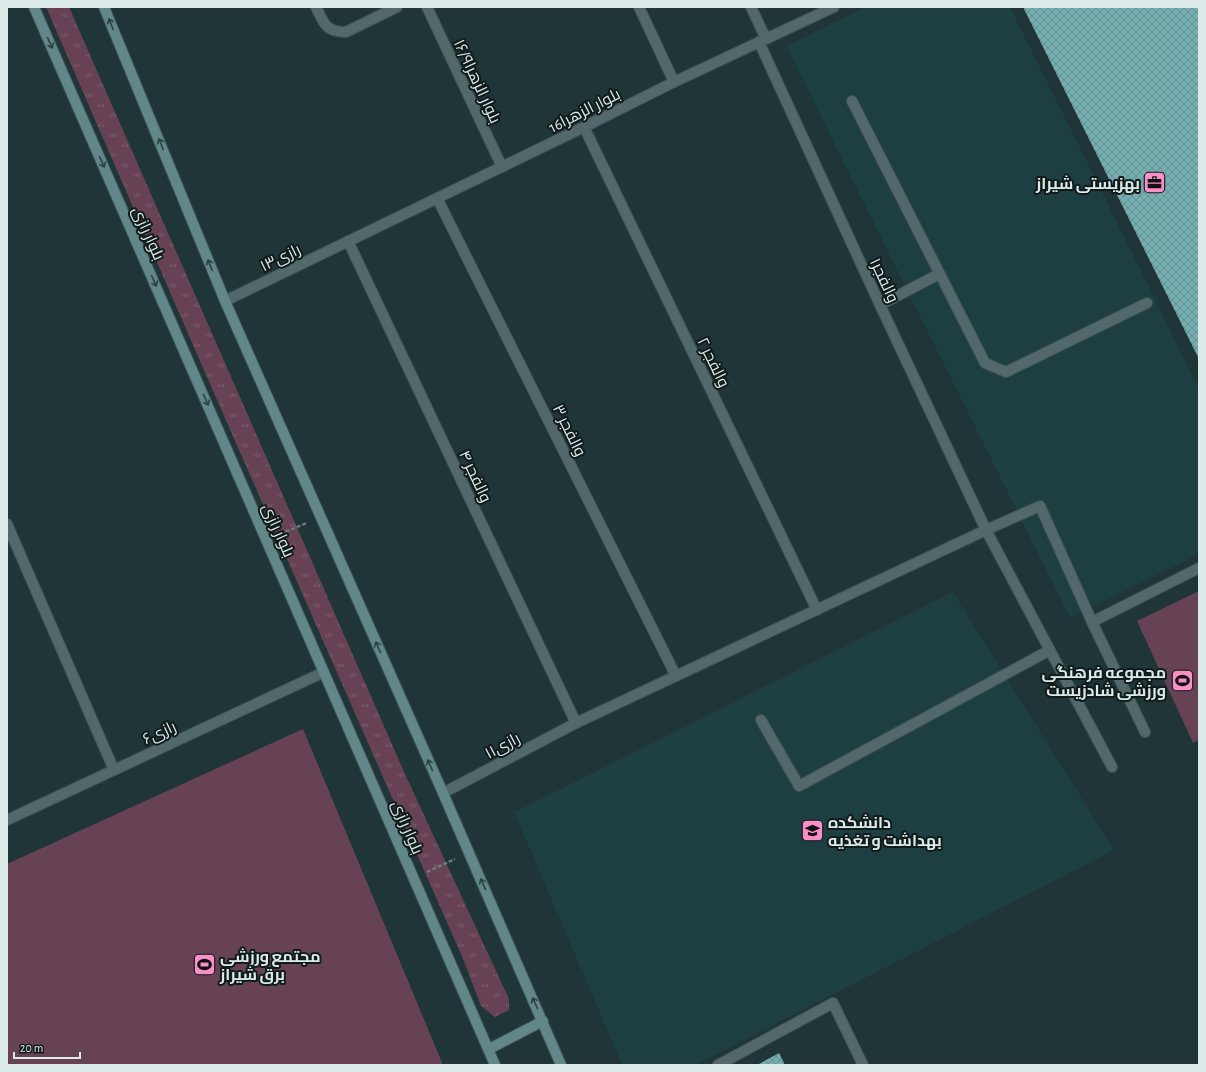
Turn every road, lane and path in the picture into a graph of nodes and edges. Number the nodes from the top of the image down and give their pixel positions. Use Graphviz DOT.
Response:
graph roads {
  1 [pos="34,7"];
  2 [pos="104,7"];
  3 [pos="316,7"];
  4 [pos="397,7"];
  5 [pos="427,7"];
  6 [pos="639,7"];
  7 [pos="751,7"];
  8 [pos="834,7"];
  9 [pos="763,40"];
  10 [pos="674,82"];
  11 [pos="852,101"];
  12 [pos="584,127"];
  13 [pos="502,167"];
  14 [pos="438,198"];
  15 [pos="348,241"];
  16 [pos="939,274"];
  17 [pos="225,301"];
  18 [pos="1147,303"];
  19 [pos="880,305"];
  20 [pos="320,517"];
  21 [pos="7,524"];
  22 [pos="986,530"];
  23 [pos="267,540"];
  24 [pos="1199,568"];
  25 [pos="817,610"];
  26 [pos="1092,622"];
  27 [pos="1050,650"];
  28 [pos="324,672"];
  29 [pos="676,676"];
  30 [pos="760,720"];
  31 [pos="576,723"];
  32 [pos="1145,732"];
  33 [pos="1112,767"];
  34 [pos="114,770"];
  35 [pos="442,793"];
  36 [pos="7,820"];
  37 [pos="468,852"];
  38 [pos="414,878"];
  39 [pos="543,1020"];
  40 [pos="489,1049"];
  41 [pos="495,1065"];
  42 [pos="561,1065"];
  43 [pos="718,1065"];
  44 [pos="863,1065"];
  1 -- 23 [label="main road, بلوار رازی, one-way"];
  17 -- 2 [label="main road, one-way"];
  3 -- 4 [label="street"];
  5 -- 13 [label="street, بلوار الزهرا۱۶/۹"];
  6 -- 10 [label="street"];
  7 -- 9 [label="street, والفجر۱"];
  8 -- 9 [label="street, 16بلوار الزهرا"];
  9 -- 10 [label="street, 16بلوار الزهرا"];
  9 -- 19 [label="street, والفجر۱"];
  10 -- 12 [label="street, 16بلوار الزهرا"];
  11 -- 16 [label="street"];
  12 -- 13 [label="street, 16بلوار الزهرا"];
  12 -- 25 [label="street, والفجر ۲"];
  13 -- 14 [label="street, 16بلوار الزهرا"];
  14 -- 15 [label="street, 16بلوار الزهرا"];
  14 -- 29 [label="street, والفجر ۳"];
  15 -- 17 [label="street, رازی۱۳"];
  15 -- 31 [label="street, والفجر ۴"];
  16 -- 18 [label="street"];
  16 -- 19 [label="street"];
  17 -- 20 [label="main road"];
  19 -- 22 [label="street, والفجر۱"];
  20 -- 23 [label="path"];
  35 -- 20 [label="main road, one-way"];
  21 -- 34 [label="street"];
  22 -- 25 [label="street, رازی۱۱"];
  22 -- 26 [label="street, رازی۱۱"];
  22 -- 27 [label="street, والفجر۱"];
  23 -- 28 [label="main road, بلوار رازی"];
  24 -- 26 [label="street"];
  25 -- 29 [label="street, رازی۱۱"];
  26 -- 32 [label="street"];
  27 -- 30 [label="street"];
  27 -- 33 [label="street, والفجر۱"];
  28 -- 34 [label="street, رازی۶"];
  28 -- 38 [label="main road, بلوار رازی"];
  29 -- 31 [label="street, رازی۱۱"];
  31 -- 35 [label="street, رازی۱۱"];
  34 -- 36 [label="street, رازی۶"];
  35 -- 37 [label="main road"];
  37 -- 38 [label="path"];
  39 -- 37 [label="main road, one-way"];
  38 -- 40 [label="main road, بلوار رازی"];
  39 -- 40 [label="main road"];
  39 -- 42 [label="main road"];
  40 -- 41 [label="main road, بلوار رازی"];
  43 -- 44 [label="street"];
}
